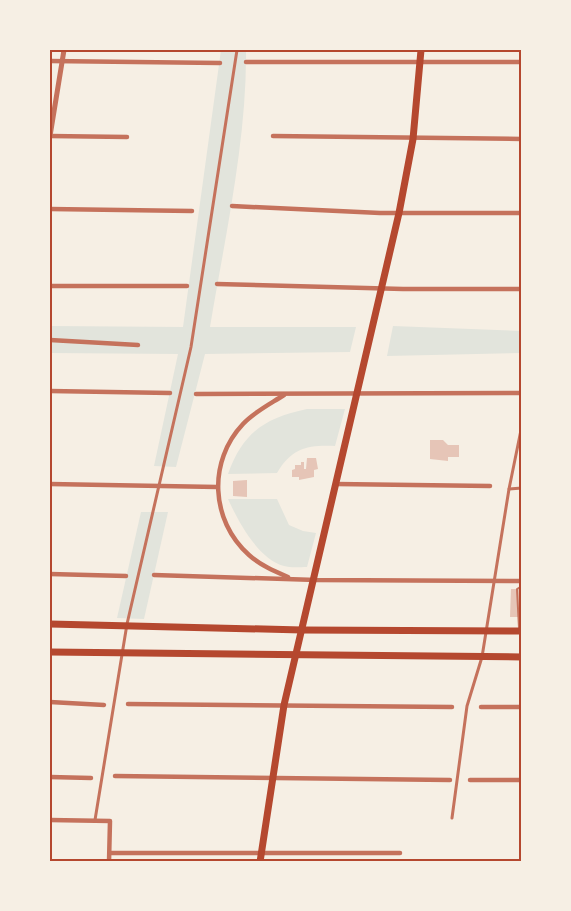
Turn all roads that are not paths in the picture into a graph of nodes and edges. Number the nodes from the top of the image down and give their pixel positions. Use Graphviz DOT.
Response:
graph roads {
  1 [pos="64,50"];
  2 [pos="237,50"];
  3 [pos="421,50"];
  4 [pos="50,61"];
  5 [pos="62,61"];
  6 [pos="246,62"];
  7 [pos="522,62"];
  8 [pos="220,63"];
  9 [pos="420,63"];
  10 [pos="50,136"];
  11 [pos="273,136"];
  12 [pos="127,137"];
  13 [pos="413,139"];
  14 [pos="522,139"];
  15 [pos="232,206"];
  16 [pos="50,210"];
  17 [pos="192,212"];
  18 [pos="399,213"];
  19 [pos="522,213"];
  20 [pos="217,284"];
  21 [pos="50,286"];
  22 [pos="187,286"];
  23 [pos="382,288"];
  24 [pos="522,289"];
  25 [pos="50,340"];
  26 [pos="138,345"];
  27 [pos="50,391"];
  28 [pos="170,393"];
  29 [pos="522,393"];
  30 [pos="196,394"];
  31 [pos="357,394"];
  32 [pos="285,395"];
  33 [pos="522,425"];
  34 [pos="50,484"];
  35 [pos="336,484"];
  36 [pos="490,486"];
  37 [pos="159,487"];
  38 [pos="217,487"];
  39 [pos="522,488"];
  40 [pos="509,489"];
  41 [pos="50,574"];
  42 [pos="154,575"];
  43 [pos="126,576"];
  44 [pos="291,579"];
  45 [pos="316,580"];
  46 [pos="493,581"];
  47 [pos="522,581"];
  48 [pos="522,586"];
  49 [pos="50,624"];
  50 [pos="127,624"];
  51 [pos="302,630"];
  52 [pos="521,631"];
  53 [pos="484,632"];
  54 [pos="50,652"];
  55 [pos="122,652"];
  56 [pos="296,654"];
  57 [pos="482,657"];
  58 [pos="522,657"];
  59 [pos="50,702"];
  60 [pos="128,704"];
  61 [pos="104,705"];
  62 [pos="284,705"];
  63 [pos="452,707"];
  64 [pos="481,707"];
  65 [pos="522,707"];
  66 [pos="115,776"];
  67 [pos="50,777"];
  68 [pos="91,778"];
  69 [pos="271,778"];
  70 [pos="450,780"];
  71 [pos="470,780"];
  72 [pos="522,780"];
  73 [pos="452,818"];
  74 [pos="50,820"];
  75 [pos="95,820"];
  76 [pos="110,853"];
  77 [pos="261,853"];
  78 [pos="400,853"];
  79 [pos="110,861"];
  80 [pos="261,861"];
  1 -- 5 [label="street"];
  2 -- 37 [label="street"];
  3 -- 9 [label="main road"];
  4 -- 5 [label="street"];
  5 -- 8 [label="street"];
  5 -- 10 [label="street"];
  6 -- 9 [label="street"];
  7 -- 9 [label="street"];
  9 -- 13 [label="main road"];
  10 -- 12 [label="street"];
  11 -- 13 [label="street"];
  13 -- 14 [label="street"];
  13 -- 18 [label="main road"];
  15 -- 18 [label="street"];
  16 -- 17 [label="street"];
  18 -- 19 [label="street"];
  18 -- 23 [label="main road"];
  20 -- 23 [label="street"];
  21 -- 22 [label="street"];
  23 -- 24 [label="street"];
  23 -- 31 [label="main road"];
  25 -- 26 [label="street"];
  27 -- 28 [label="street"];
  29 -- 31 [label="street"];
  30 -- 32 [label="street"];
  31 -- 32 [label="street"];
  31 -- 35 [label="main road"];
  32 -- 38 [label="street"];
  33 -- 40 [label="street"];
  34 -- 37 [label="street"];
  35 -- 36 [label="street"];
  35 -- 45 [label="main road"];
  37 -- 38 [label="street"];
  37 -- 50 [label="street"];
  38 -- 44 [label="street"];
  39 -- 40 [label="street"];
  40 -- 46 [label="street"];
  41 -- 43 [label="street"];
  42 -- 44 [label="street"];
  44 -- 45 [label="street"];
  45 -- 46 [label="street"];
  45 -- 51 [label="main road"];
  46 -- 47 [label="street"];
  46 -- 53 [label="street"];
  48 -- 52 [label="lane"];
  49 -- 50 [label="main road"];
  50 -- 51 [label="main road"];
  50 -- 55 [label="street"];
  51 -- 53 [label="main road"];
  51 -- 56 [label="main road"];
  52 -- 53 [label="main road"];
  53 -- 57 [label="street"];
  54 -- 55 [label="main road"];
  55 -- 56 [label="main road"];
  55 -- 75 [label="street"];
  56 -- 57 [label="main road"];
  56 -- 62 [label="main road"];
  57 -- 58 [label="main road"];
  57 -- 73 [label="street"];
  59 -- 61 [label="street"];
  60 -- 62 [label="street"];
  62 -- 63 [label="street"];
  62 -- 69 [label="main road"];
  64 -- 65 [label="street"];
  66 -- 69 [label="street"];
  67 -- 68 [label="street"];
  69 -- 70 [label="street"];
  69 -- 77 [label="main road"];
  71 -- 72 [label="street"];
  74 -- 75 [label="street"];
  75 -- 76 [label="street"];
  76 -- 77 [label="street"];
  76 -- 79 [label="street"];
  77 -- 78 [label="street"];
  77 -- 80 [label="main road"];
}
